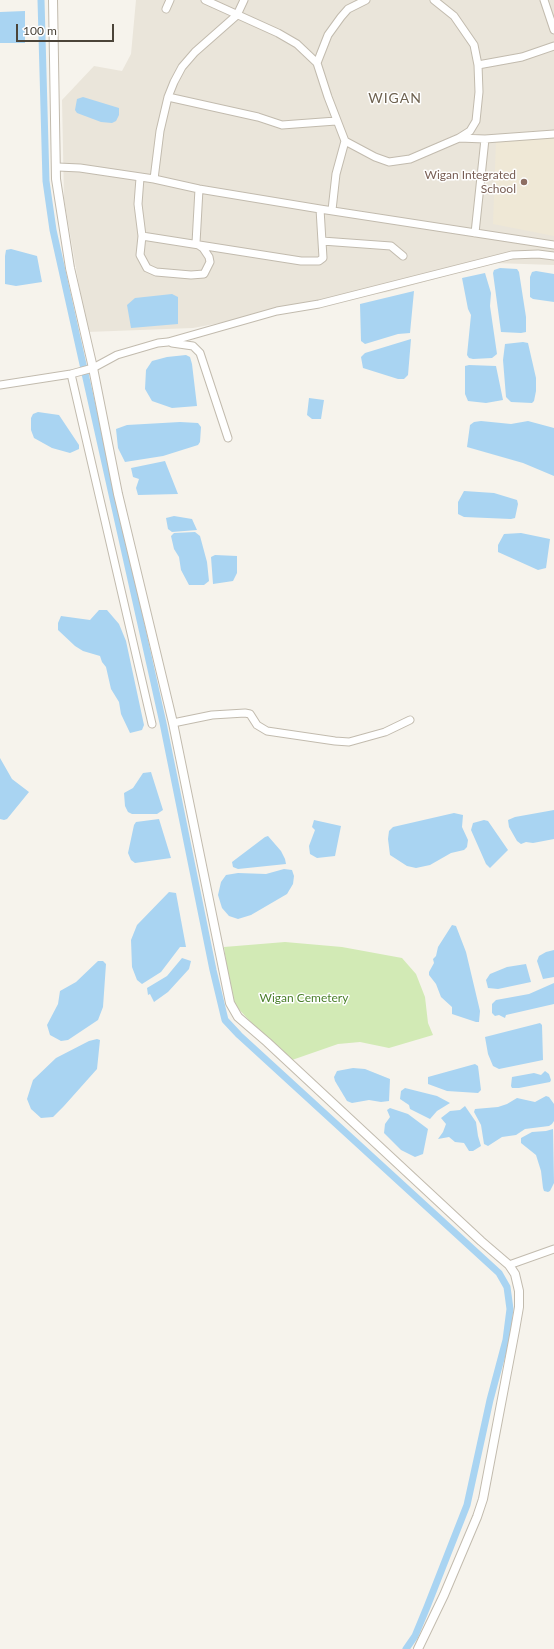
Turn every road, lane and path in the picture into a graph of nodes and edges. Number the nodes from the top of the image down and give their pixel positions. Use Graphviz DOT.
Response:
graph roads {
  1 [pos="53,0"];
  2 [pos="170,0"];
  3 [pos="205,0"];
  4 [pos="244,0"];
  5 [pos="366,0"];
  6 [pos="434,0"];
  7 [pos="544,0"];
  8 [pos="166,9"];
  9 [pos="238,15"];
  10 [pos="554,30"];
  11 [pos="554,46"];
  12 [pos="317,63"];
  13 [pos="478,65"];
  14 [pos="168,97"];
  15 [pos="336,121"];
  16 [pos="554,134"];
  17 [pos="459,138"];
  18 [pos="485,139"];
  19 [pos="345,141"];
  20 [pos="58,167"];
  21 [pos="140,178"];
  22 [pos="154,179"];
  23 [pos="200,189"];
  24 [pos="320,209"];
  25 [pos="332,210"];
  26 [pos="475,232"];
  27 [pos="142,236"];
  28 [pos="322,241"];
  29 [pos="196,244"];
  30 [pos="554,245"];
  31 [pos="403,256"];
  32 [pos="554,256"];
  33 [pos="168,342"];
  34 [pos="91,368"];
  35 [pos="74,373"];
  36 [pos="0,385"];
  37 [pos="228,438"];
  38 [pos="410,720"];
  39 [pos="173,723"];
  40 [pos="152,724"];
  41 [pos="554,1249"];
  42 [pos="509,1265"];
  43 [pos="418,1649"];
  1 -- 20 [label="street"];
  2 -- 8 [label="street"];
  3 -- 9 [label="street"];
  4 -- 9 [label="street"];
  5 -- 12 [label="street"];
  6 -- 13 [label="street"];
  7 -- 10 [label="street"];
  9 -- 12 [label="street"];
  9 -- 14 [label="street"];
  11 -- 13 [label="street"];
  12 -- 15 [label="street"];
  13 -- 17 [label="street"];
  14 -- 15 [label="street"];
  14 -- 22 [label="street"];
  15 -- 19 [label="street"];
  16 -- 18 [label="street"];
  17 -- 18 [label="street"];
  17 -- 19 [label="street"];
  18 -- 26 [label="street"];
  19 -- 25 [label="street"];
  20 -- 21 [label="street"];
  20 -- 34 [label="street"];
  21 -- 22 [label="street"];
  21 -- 27 [label="street"];
  22 -- 23 [label="street"];
  23 -- 24 [label="street"];
  23 -- 29 [label="street"];
  24 -- 25 [label="street"];
  24 -- 28 [label="street"];
  25 -- 26 [label="street"];
  26 -- 30 [label="street"];
  27 -- 29 [label="street"];
  27 -- 29 [label="street"];
  28 -- 29 [label="street"];
  28 -- 31 [label="street"];
  32 -- 33 [label="street"];
  33 -- 34 [label="street"];
  33 -- 37 [label="street"];
  34 -- 35 [label="street"];
  34 -- 39 [label="street"];
  35 -- 36 [label="street"];
  35 -- 40 [label="street"];
  38 -- 39 [label="street"];
  39 -- 42 [label="street"];
  41 -- 42 [label="street"];
  42 -- 43 [label="street"];
}
